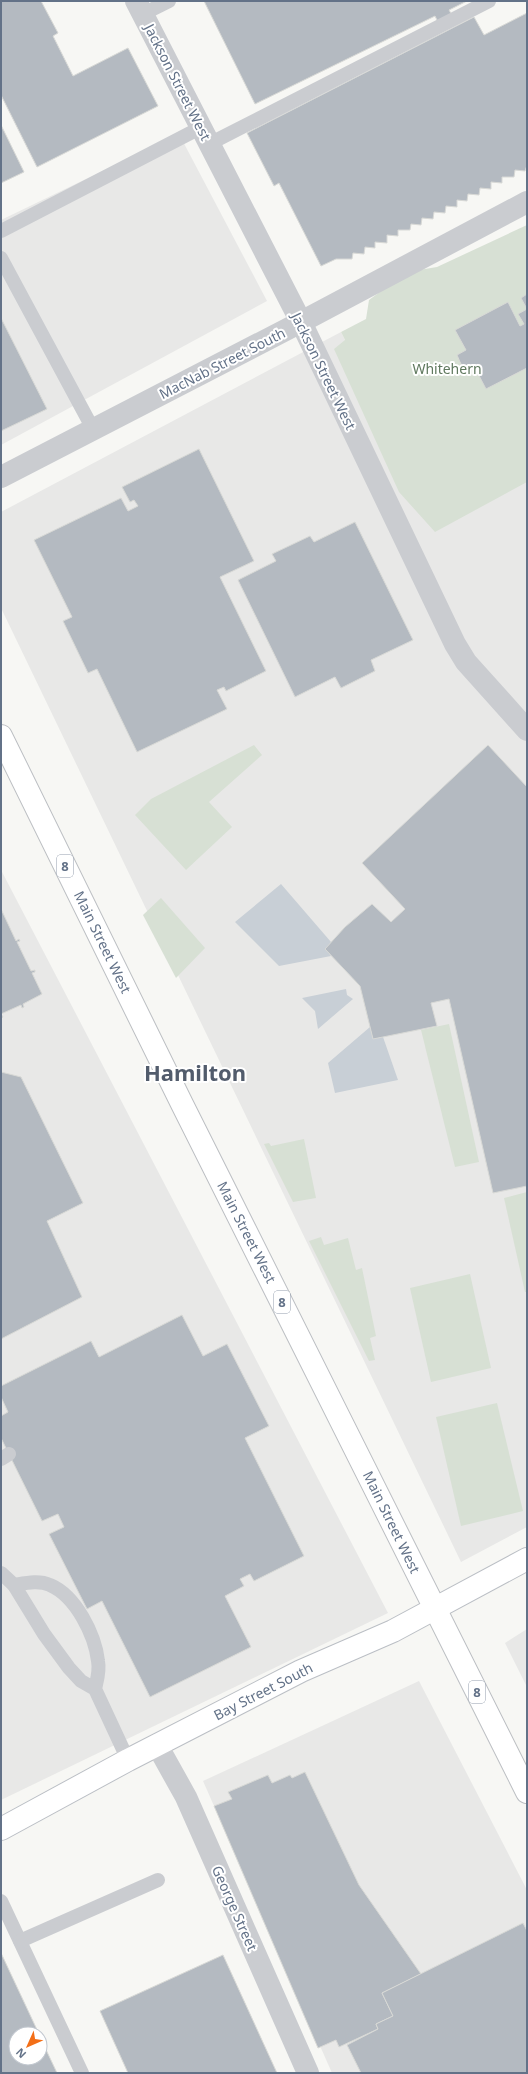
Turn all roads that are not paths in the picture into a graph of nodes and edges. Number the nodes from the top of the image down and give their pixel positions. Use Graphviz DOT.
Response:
graph roads {
  1 [pos="169,1"];
  2 [pos="489,1"];
  3 [pos="140,8"];
  4 [pos="205,136"];
  5 [pos="527,202"];
  6 [pos="1,231"];
  7 [pos="1,258"];
  8 [pos="301,322"];
  9 [pos="93,429"];
  10 [pos="1,477"];
  11 [pos="527,730"];
  12 [pos="1,736"];
  13 [pos="527,1559"];
  14 [pos="1,1573"];
  15 [pos="14,1585"];
  16 [pos="435,1608"];
  17 [pos="95,1689"];
  18 [pos="157,1745"];
  19 [pos="128,1760"];
  20 [pos="527,1792"];
  21 [pos="1,1829"];
  22 [pos="158,1880"];
  23 [pos="1,1901"];
  24 [pos="20,1941"];
  25 [pos="82,2073"];
  26 [pos="308,2073"];
  1 -- 3 [label="lane"];
  2 -- 4 [label="lane"];
  3 -- 4 [label="street, Jackson Street West"];
  4 -- 6 [label="lane"];
  4 -- 8 [label="street, Jackson Street West"];
  5 -- 8 [label="street, MacNab Street South"];
  7 -- 9 [label="lane"];
  8 -- 9 [label="street, MacNab Street South"];
  8 -- 11 [label="street, Jackson Street West"];
  9 -- 10 [label="street, MacNab Street South"];
  12 -- 16 [label="main road, Main Street West / 8"];
  13 -- 16 [label="main road, Bay Street South"];
  14 -- 15 [label="lane"];
  15 -- 17 [label="lane"];
  15 -- 17 [label="lane"];
  16 -- 18 [label="main road, Bay Street South"];
  16 -- 20 [label="main road, Main Street West / 8"];
  17 -- 19 [label="lane"];
  18 -- 19 [label="main road, Bay Street South"];
  18 -- 26 [label="street, George Street"];
  19 -- 21 [label="main road, Bay Street South"];
  22 -- 24 [label="lane"];
  23 -- 24 [label="lane"];
  24 -- 25 [label="lane"];
}
